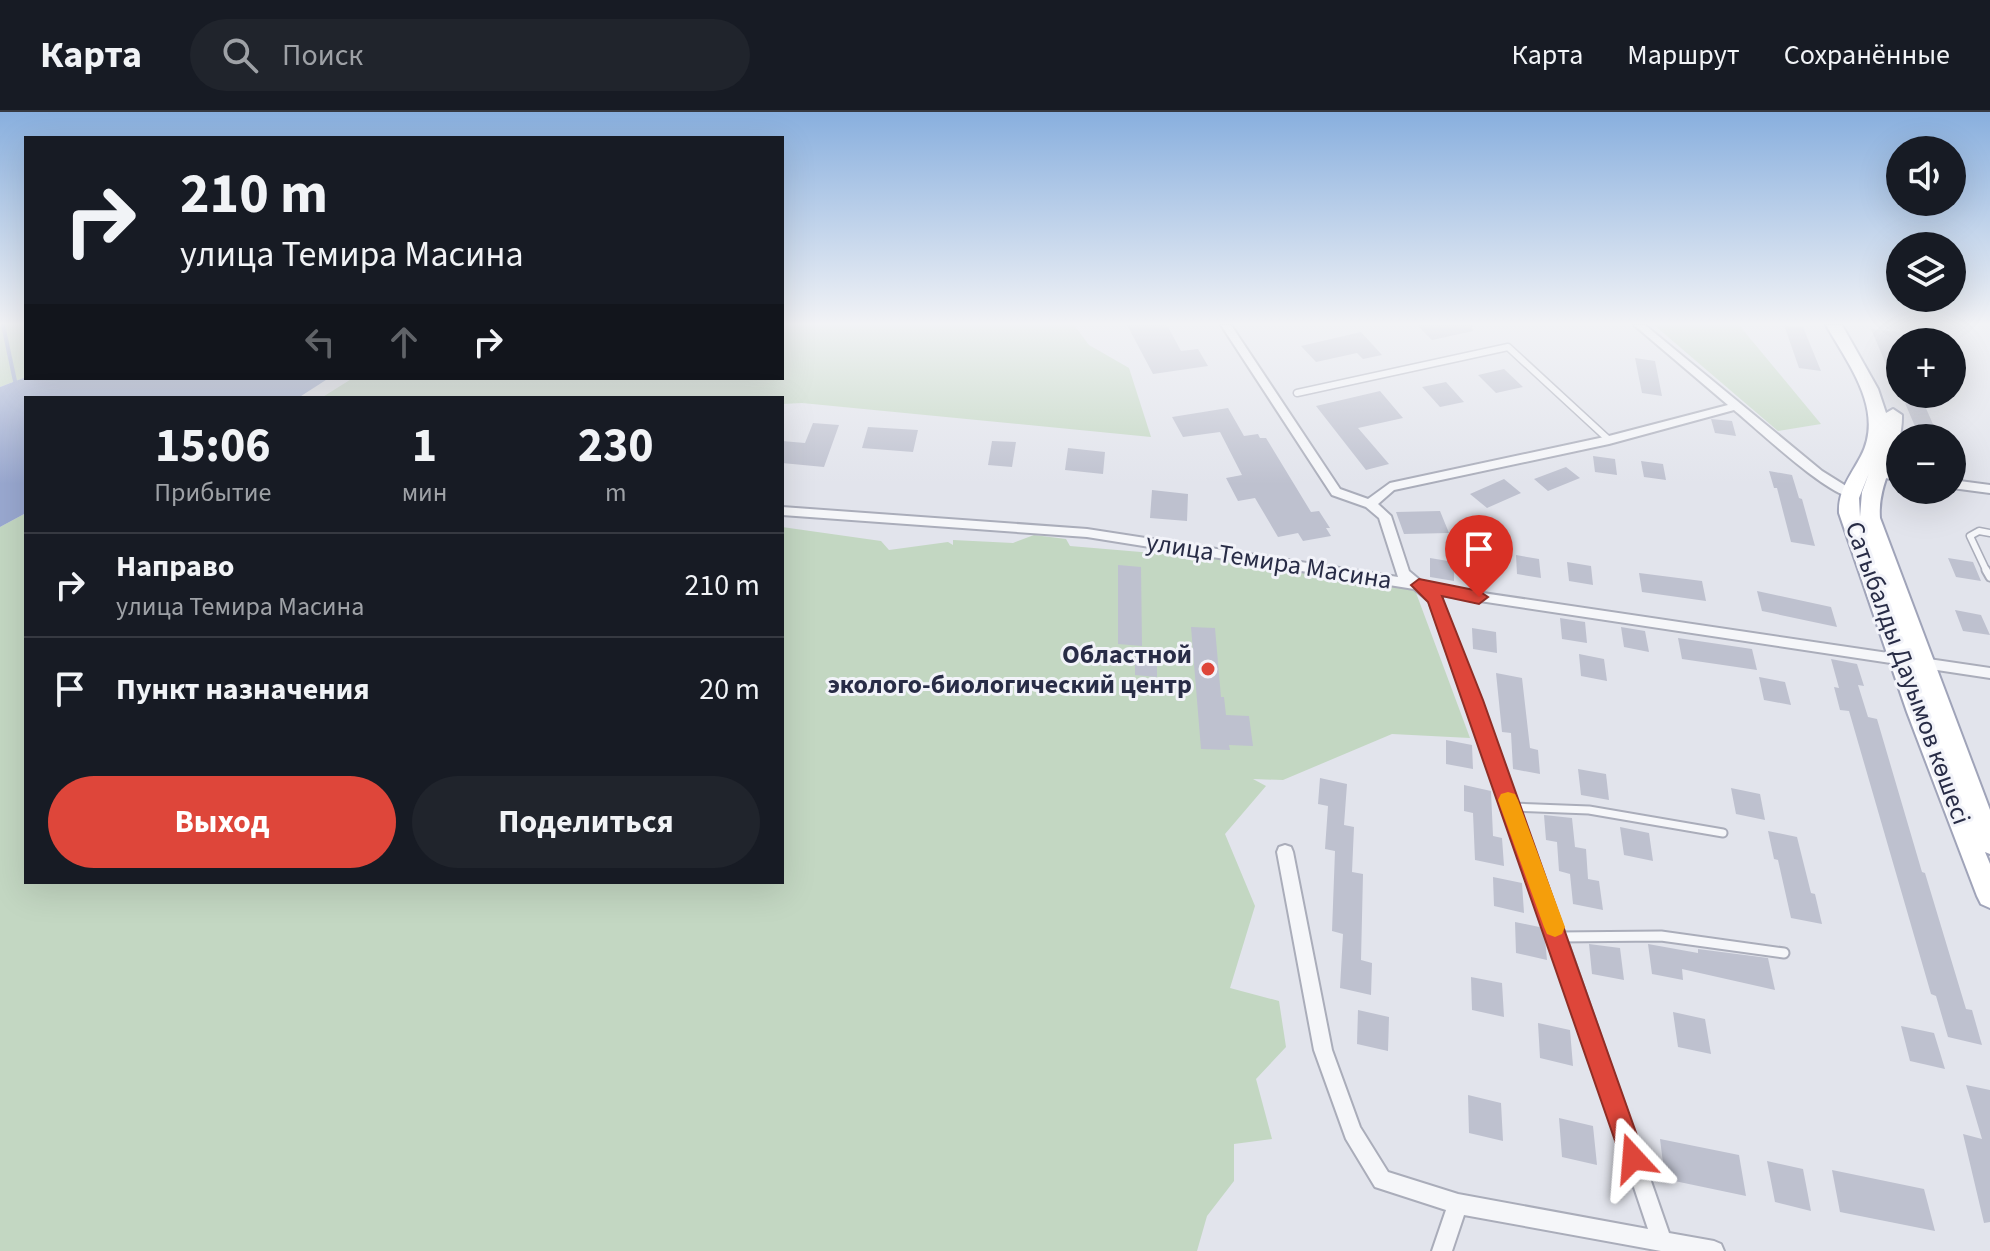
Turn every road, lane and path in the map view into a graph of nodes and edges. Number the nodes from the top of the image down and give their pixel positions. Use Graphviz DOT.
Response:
graph roads {
  1 [pos="1261,378"];
  2 [pos="1365,378"];
  3 [pos="1542,378"];
  4 [pos="1703,378"];
  5 [pos="1862,378"];
  6 [pos="1877,378"];
  7 [pos="1297,393"];
  8 [pos="1737,406"];
  9 [pos="1887,424"];
  10 [pos="1886,426"];
  11 [pos="1609,440"];
  12 [pos="1880,473"];
  13 [pos="1966,486"];
  14 [pos="1990,489"];
  15 [pos="1850,494"];
  16 [pos="1370,504"];
  17 [pos="784,511"];
  18 [pos="1990,533"];
  19 [pos="1990,577"];
  20 [pos="1419,585"];
  21 [pos="1910,659"];
  22 [pos="1990,673"];
  23 [pos="1510,807"];
  24 [pos="1723,833"];
  25 [pos="1990,843"];
  26 [pos="1285,852"];
  27 [pos="1990,896"];
  28 [pos="1558,937"];
  29 [pos="1784,953"];
  30 [pos="1458,1204"];
  31 [pos="1669,1245"];
  32 [pos="1442,1251"];
  33 [pos="1714,1251"];
  1 -- 16 [label="street"];
  2 -- 7 [label="lane"];
  3 -- 11 [label="lane"];
  4 -- 8 [label="street, Сатыбалды Дауымов көшесі"];
  5 -- 9 [label="main road"];
  6 -- 9 [label="main road"];
  8 -- 11 [label="street"];
  8 -- 15 [label="street, Сатыбалды Дауымов көшесі"];
  10 -- 12 [label="main road, Сатыбалды Дауымов көшесі"];
  11 -- 16 [label="street"];
  12 -- 15 [label="main road, Сатыбалды Дауымов көшесі"];
  12 -- 21 [label="main road, Сатыбалды Дауымов көшесі"];
  13 -- 14 [label="street"];
  15 -- 21 [label="main road, Сатыбалды Дауымов көшесі"];
  16 -- 20 [label="street"];
  17 -- 20 [label="street, улица Темира Масина"];
  18 -- 19 [label="lane"];
  20 -- 21 [label="street, улица Темира Масина"];
  20 -- 23 [label="street"];
  21 -- 22 [label="street, улица Темира Масина"];
  21 -- 25 [label="main road, Сатыбалды Дауымов көшесі"];
  21 -- 27 [label="main road, Сатыбалды Дауымов көшесі"];
  23 -- 24 [label="lane"];
  23 -- 28 [label="street"];
  26 -- 30 [label="street"];
  28 -- 29 [label="lane"];
  28 -- 31 [label="street"];
  30 -- 31 [label="street"];
  30 -- 32 [label="street"];
  31 -- 33 [label="street"];
}
